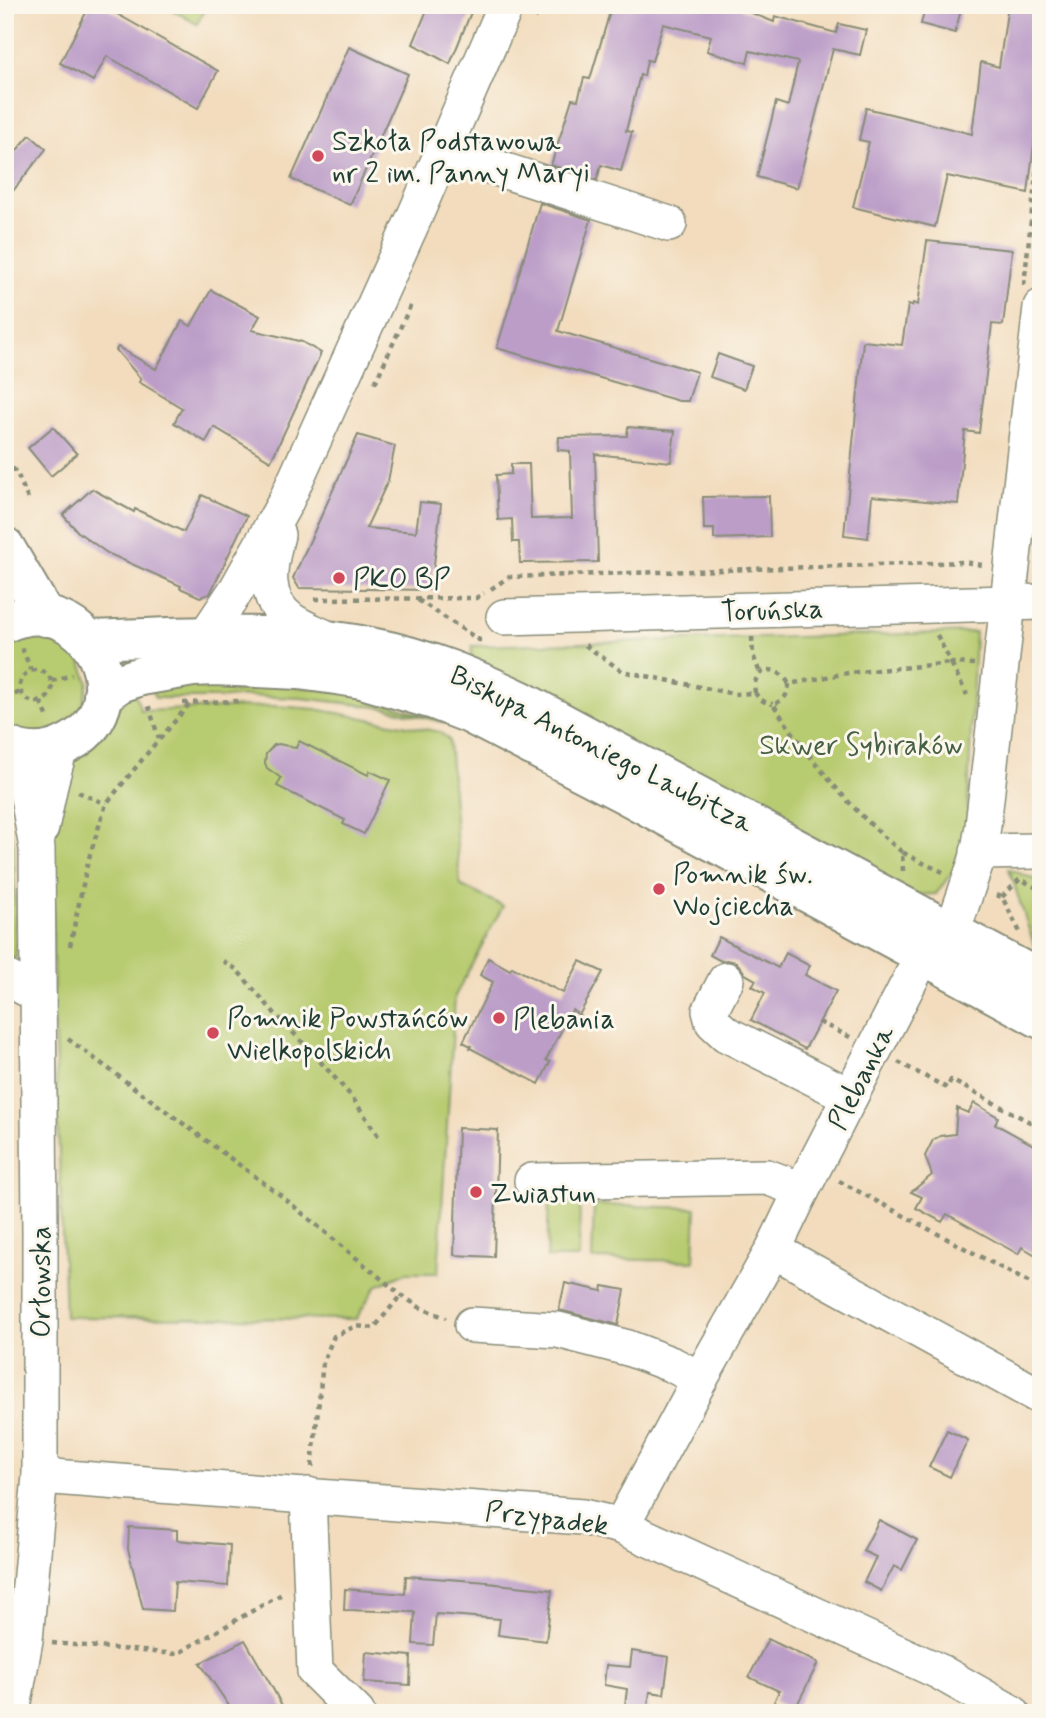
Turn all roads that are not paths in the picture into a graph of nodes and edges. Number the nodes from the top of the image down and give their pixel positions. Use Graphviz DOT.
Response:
graph roads {
  1 [pos="506,5"];
  2 [pos="444,151"];
  3 [pos="669,224"];
  4 [pos="1041,307"];
  5 [pos="286,501"];
  6 [pos="5,547"];
  7 [pos="1020,592"];
  8 [pos="46,617"];
  9 [pos="504,617"];
  10 [pos="5,623"];
  11 [pos="205,637"];
  12 [pos="88,640"];
  13 [pos="331,640"];
  14 [pos="103,695"];
  15 [pos="9,747"];
  16 [pos="60,748"];
  17 [pos="37,848"];
  18 [pos="1041,850"];
  19 [pos="959,867"];
  20 [pos="935,942"];
  21 [pos="5,977"];
  22 [pos="726,980"];
  23 [pos="1041,980"];
  24 [pos="38,995"];
  25 [pos="1041,1019"];
  26 [pos="850,1096"];
  27 [pos="808,1179"];
  28 [pos="532,1181"];
  29 [pos="774,1250"];
  30 [pos="472,1325"];
  31 [pos="701,1379"];
  32 [pos="1041,1397"];
  33 [pos="40,1476"];
  34 [pos="309,1495"];
  35 [pos="621,1526"];
  36 [pos="12,1713"];
  37 [pos="357,1713"];
  38 [pos="1012,1713"];
  1 -- 2 [label="street"];
  2 -- 3 [label="street"];
  2 -- 5 [label="street"];
  4 -- 7 [label="street, Plebanka"];
  5 -- 11 [label="street"];
  5 -- 13 [label="street"];
  6 -- 8 [label="main road"];
  7 -- 9 [label="street, Toruńska"];
  7 -- 19 [label="street, Plebanka"];
  8 -- 10 [label="main road"];
  8 -- 12 [label="main road"];
  11 -- 12 [label="main road, Biskupa Antoniego Laubitza"];
  11 -- 13 [label="main road, Biskupa Antoniego Laubitza"];
  12 -- 14 [label="main road"];
  13 -- 20 [label="main road, Biskupa Antoniego Laubitza"];
  14 -- 16 [label="main road"];
  14 -- 20 [label="main road, Biskupa Antoniego Laubitza"];
  15 -- 16 [label="main road"];
  15 -- 17 [label="street, Orłowska"];
  16 -- 17 [label="street, Orłowska"];
  17 -- 24 [label="street, Orłowska"];
  18 -- 19 [label="street"];
  19 -- 20 [label="street, Plebanka"];
  20 -- 23 [label="main road, Biskupa Antoniego Laubitza"];
  20 -- 25 [label="main road, Biskupa Antoniego Laubitza"];
  20 -- 26 [label="street, Plebanka"];
  21 -- 24 [label="street"];
  22 -- 26 [label="street"];
  24 -- 33 [label="street, Orłowska"];
  26 -- 27 [label="street, Plebanka"];
  27 -- 28 [label="street"];
  27 -- 29 [label="street, Plebanka"];
  29 -- 31 [label="street, Plebanka"];
  29 -- 32 [label="street"];
  30 -- 31 [label="street"];
  31 -- 35 [label="street, Plebanka"];
  33 -- 34 [label="street, Przypadek"];
  33 -- 36 [label="street, Orłowska"];
  34 -- 35 [label="street, Przypadek"];
  34 -- 37 [label="street"];
  35 -- 38 [label="street, Przypadek"];
}
